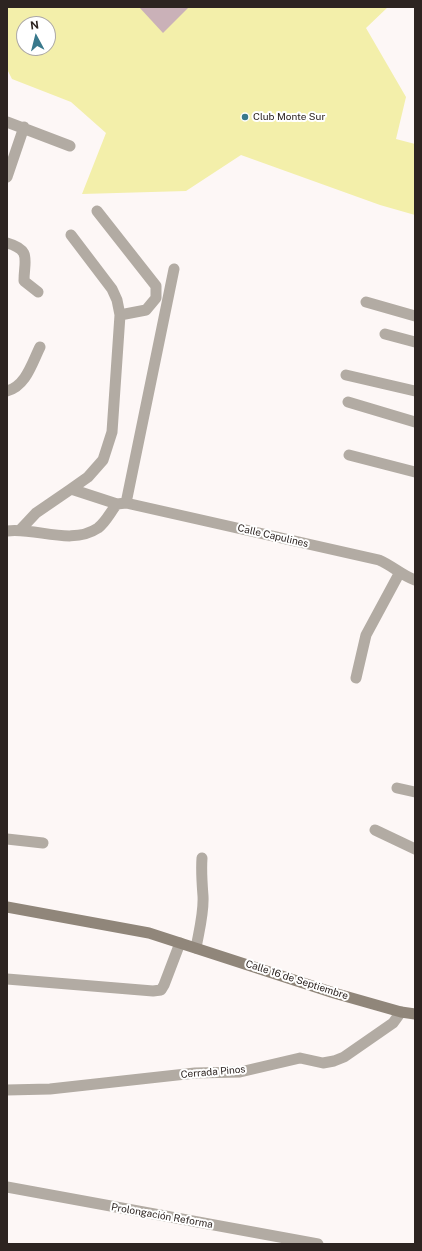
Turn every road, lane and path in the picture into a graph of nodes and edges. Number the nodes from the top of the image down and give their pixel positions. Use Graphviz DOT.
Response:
graph roads {
  1 [pos="7,122"];
  2 [pos="24,127"];
  3 [pos="70,146"];
  4 [pos="7,177"];
  5 [pos="97,211"];
  6 [pos="71,235"];
  7 [pos="7,243"];
  8 [pos="174,269"];
  9 [pos="38,292"];
  10 [pos="366,302"];
  11 [pos="120,315"];
  12 [pos="415,316"];
  13 [pos="385,334"];
  14 [pos="415,342"];
  15 [pos="40,347"];
  16 [pos="346,375"];
  17 [pos="7,391"];
  18 [pos="415,391"];
  19 [pos="348,402"];
  20 [pos="415,422"];
  21 [pos="349,455"];
  22 [pos="415,472"];
  23 [pos="71,489"];
  24 [pos="122,503"];
  25 [pos="21,529"];
  26 [pos="7,531"];
  27 [pos="400,572"];
  28 [pos="414,577"];
  29 [pos="356,678"];
  30 [pos="397,788"];
  31 [pos="415,792"];
  32 [pos="375,830"];
  33 [pos="7,839"];
  34 [pos="43,843"];
  35 [pos="415,849"];
  36 [pos="202,858"];
  37 [pos="7,907"];
  38 [pos="180,942"];
  39 [pos="196,948"];
  40 [pos="7,979"];
  41 [pos="401,1012"];
  42 [pos="415,1014"];
  43 [pos="7,1090"];
  44 [pos="7,1187"];
  45 [pos="318,1244"];
  1 -- 2 [label="street"];
  2 -- 3 [label="street"];
  2 -- 4 [label="street"];
  5 -- 11 [label="street"];
  6 -- 11 [label="street"];
  7 -- 9 [label="street"];
  8 -- 24 [label="street"];
  10 -- 12 [label="street"];
  11 -- 23 [label="street"];
  13 -- 14 [label="street"];
  15 -- 17 [label="street"];
  16 -- 18 [label="street"];
  19 -- 20 [label="street"];
  21 -- 22 [label="street"];
  23 -- 24 [label="street, Calle Capulines"];
  23 -- 25 [label="street"];
  24 -- 25 [label="street"];
  24 -- 27 [label="street, Calle Capulines"];
  25 -- 26 [label="street"];
  27 -- 28 [label="street, Calle Capulines"];
  27 -- 29 [label="street"];
  30 -- 31 [label="street"];
  32 -- 35 [label="street"];
  33 -- 34 [label="street"];
  36 -- 39 [label="street"];
  37 -- 38 [label="main road, Calle 16 de Septiembre"];
  38 -- 39 [label="main road, Calle 16 de Septiembre"];
  38 -- 40 [label="street"];
  39 -- 41 [label="main road, Calle 16 de Septiembre"];
  41 -- 42 [label="main road, Calle 16 de Septiembre"];
  41 -- 43 [label="street, Cerrada Pinos"];
  44 -- 45 [label="street, Prolongación Reforma"];
}
